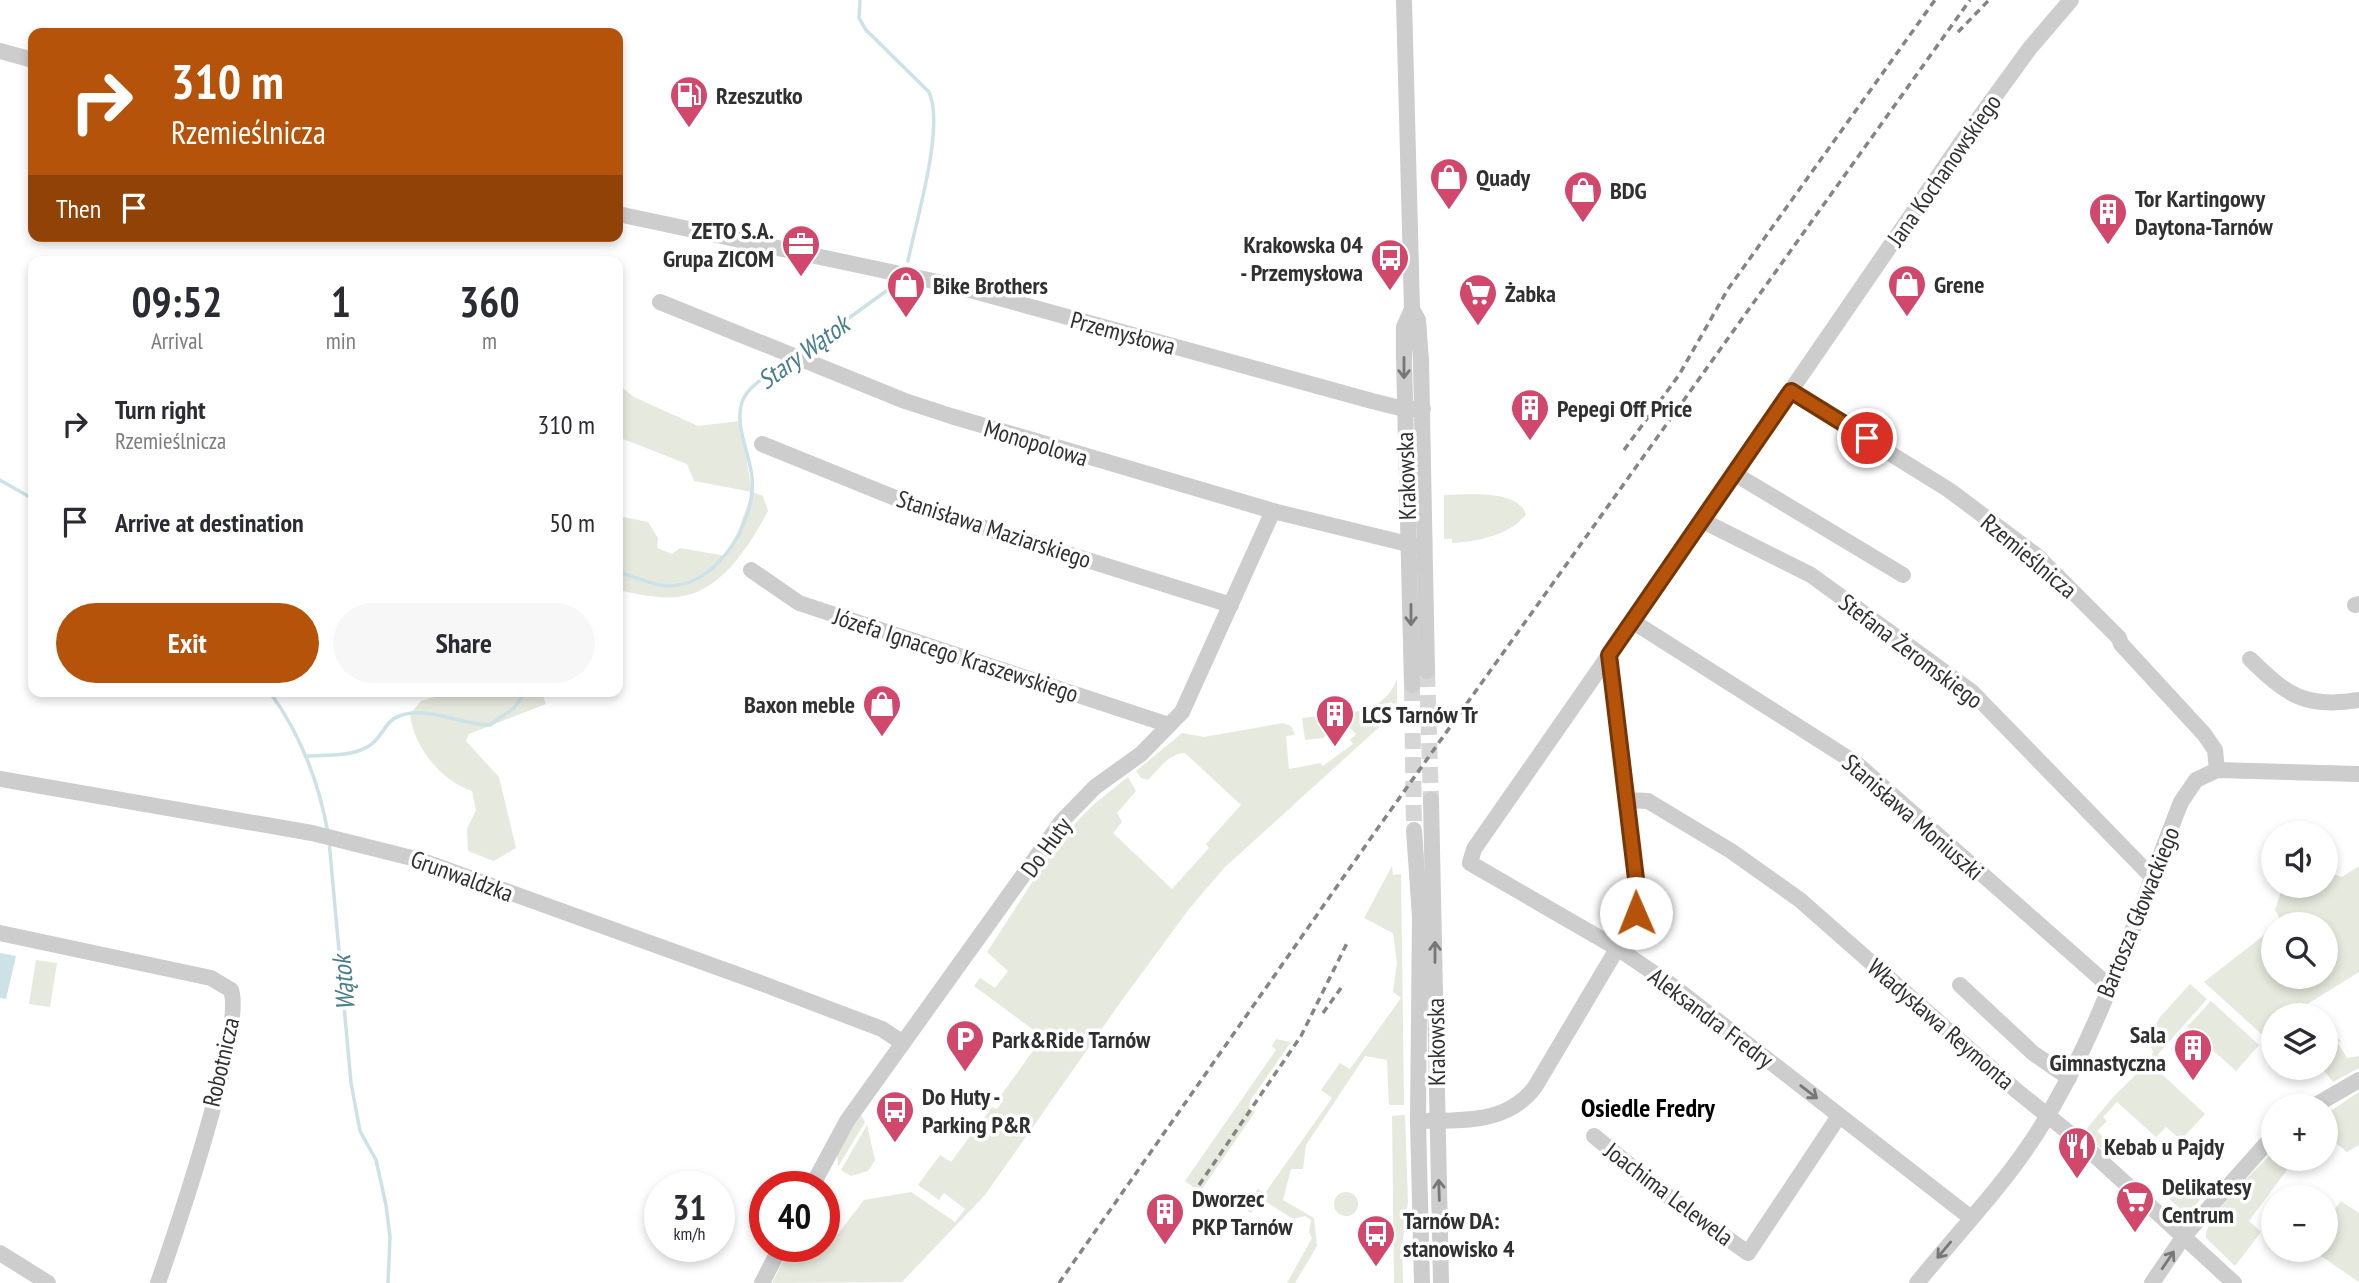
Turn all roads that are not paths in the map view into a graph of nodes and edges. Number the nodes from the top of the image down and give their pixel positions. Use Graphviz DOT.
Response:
graph roads {
  1 [pos="1404,0"];
  2 [pos="2071,0"];
  3 [pos="0,51"];
  4 [pos="28,59"];
  5 [pos="623,215"];
  6 [pos="660,302"];
  7 [pos="1412,310"];
  8 [pos="1791,391"];
  9 [pos="1404,409"];
  10 [pos="1423,409"];
  11 [pos="762,444"];
  12 [pos="1735,474"];
  13 [pos="1273,511"];
  14 [pos="1703,521"];
  15 [pos="1416,547"];
  16 [pos="751,570"];
  17 [pos="1903,575"];
  18 [pos="1231,604"];
  19 [pos="1632,621"];
  20 [pos="1609,655"];
  21 [pos="2250,659"];
  22 [pos="1427,671"];
  23 [pos="1412,685"];
  24 [pos="2359,699"];
  25 [pos="1169,725"];
  26 [pos="2217,770"];
  27 [pos="2359,774"];
  28 [pos="0,779"];
  29 [pos="1431,800"];
  30 [pos="1627,800"];
  31 [pos="1414,830"];
  32 [pos="2151,876"];
  33 [pos="0,933"];
  34 [pos="1617,948"];
  35 [pos="1960,985"];
  36 [pos="2109,986"];
  37 [pos="903,1043"];
  38 [pos="2069,1078"];
  39 [pos="2359,1080"];
  40 [pos="2335,1094"];
  41 [pos="1839,1116"];
  42 [pos="2047,1116"];
  43 [pos="1418,1121"];
  44 [pos="1437,1121"];
  45 [pos="1594,1136"];
  46 [pos="2261,1150"];
  47 [pos="820,1171"];
  48 [pos="1971,1218"];
  49 [pos="2184,1237"];
  50 [pos="0,1253"];
  51 [pos="773,1262"];
  52 [pos="48,1283"];
  53 [pos="158,1283"];
  54 [pos="762,1283"];
  55 [pos="1422,1283"];
  56 [pos="1441,1283"];
  57 [pos="1917,1283"];
  58 [pos="2152,1283"];
  59 [pos="2234,1283"];
  1 -- 7 [label="street, Krakowska"];
  2 -- 8 [label="street, Jana Kochanowskiego"];
  3 -- 4 [label="street"];
  5 -- 9 [label="street, Przemysłowa"];
  6 -- 13 [label="street, Monopolowa"];
  7 -- 9 [label="street, Krakowska, one-way"];
  7 -- 10 [label="street, Krakowska"];
  8 -- 12 [label="street, Jana Kochanowskiego"];
  8 -- 26 [label="street, Rzemieślnicza"];
  9 -- 10 [label="street, Przemysłowa"];
  9 -- 15 [label="street, Krakowska"];
  10 -- 15 [label="street, Krakowska"];
  11 -- 18 [label="street, Stanisława Maziarskiego"];
  12 -- 14 [label="street, Jana Kochanowskiego"];
  12 -- 17 [label="street"];
  13 -- 15 [label="street, Monopolowa"];
  13 -- 18 [label="street, Do Huty"];
  14 -- 19 [label="street, Jana Kochanowskiego"];
  14 -- 32 [label="street, Stefana Żeromskiego"];
  15 -- 22 [label="street, Krakowska"];
  15 -- 23 [label="street, Krakowska, one-way"];
  16 -- 25 [label="street, Józefa Ignacego Kraszewskiego"];
  18 -- 25 [label="street, Do Huty"];
  19 -- 20 [label="street, Jana Kochanowskiego"];
  19 -- 36 [label="street, Stanisława Moniuszki"];
  20 -- 30 [label="street"];
  20 -- 34 [label="street, Aleksandra Fredry"];
  21 -- 24 [label="street"];
  25 -- 37 [label="street, Do Huty"];
  26 -- 27 [label="street"];
  26 -- 32 [label="street, Bartosza Głowackiego"];
  28 -- 37 [label="street, Grunwaldzka"];
  44 -- 29 [label="street, Krakowska, one-way"];
  30 -- 34 [label="street"];
  30 -- 42 [label="street, Władysława Reymonta"];
  31 -- 43 [label="street, Krakowska"];
  32 -- 36 [label="street, Bartosza Głowackiego"];
  33 -- 53 [label="street, Robotnicza"];
  34 -- 41 [label="street, Aleksandra Fredry, one-way"];
  34 -- 44 [label="street"];
  35 -- 38 [label="street"];
  36 -- 38 [label="street, Bartosza Głowackiego"];
  37 -- 47 [label="street, Do Huty"];
  38 -- 42 [label="street, Bartosza Głowackiego"];
  39 -- 40 [label="street"];
  41 -- 45 [label="street, Joachima Lelewela"];
  41 -- 48 [label="street, Aleksandra Fredry"];
  42 -- 48 [label="street, Bartosza Głowackiego"];
  42 -- 49 [label="street, Władysława Reymonta"];
  43 -- 44 [label="street"];
  43 -- 55 [label="street, Krakowska"];
  56 -- 44 [label="street, Krakowska, one-way"];
  46 -- 49 [label="street"];
  48 -- 57 [label="street, Bartosza Głowackiego, one-way"];
  58 -- 49 [label="street, one-way"];
  49 -- 59 [label="street, Władysława Reymonta"];
  50 -- 52 [label="street"];
  51 -- 54 [label="street"];
}
